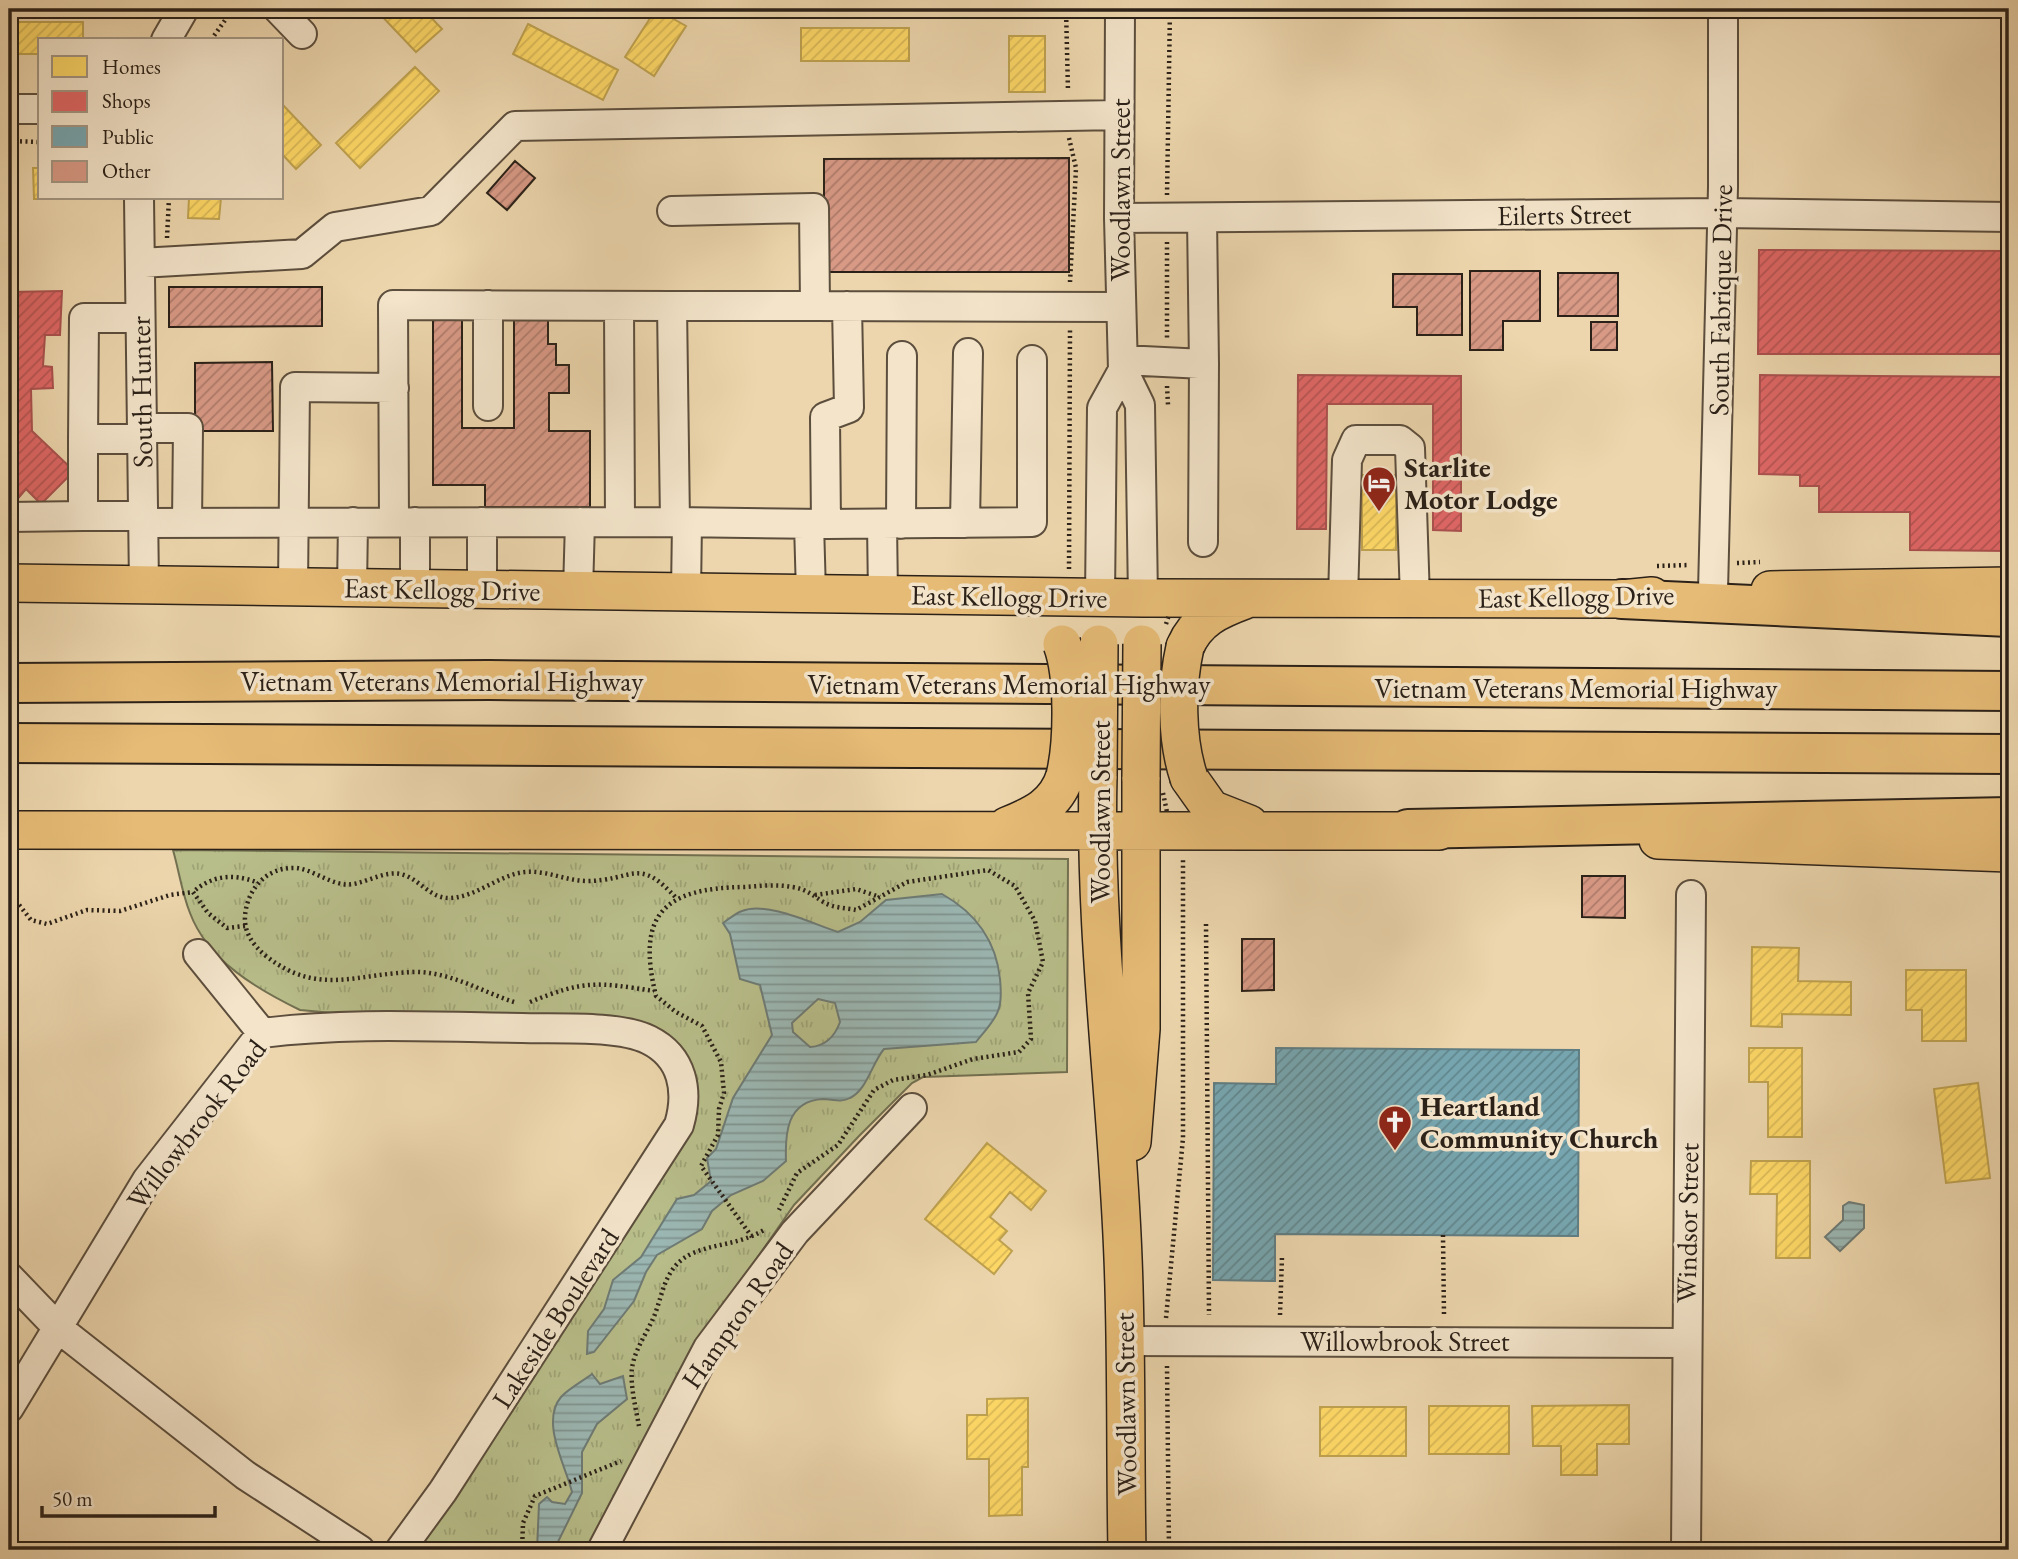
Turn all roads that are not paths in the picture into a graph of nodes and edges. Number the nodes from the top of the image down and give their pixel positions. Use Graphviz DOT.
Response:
graph roads {
  1 [pos="184,9"];
  2 [pos="278,9"];
  3 [pos="1120,9"];
  4 [pos="1723,9"];
  5 [pos="302,34"];
  6 [pos="167,38"];
  7 [pos="9,109"];
  8 [pos="38,109"];
  9 [pos="1119,116"];
  10 [pos="139,200"];
  11 [pos="673,211"];
  12 [pos="1720,213"];
  13 [pos="2009,216"];
  14 [pos="1119,218"];
  15 [pos="1202,218"];
  16 [pos="140,262"];
  17 [pos="488,305"];
  18 [pos="619,306"];
  19 [pos="672,306"];
  20 [pos="815,306"];
  21 [pos="847,306"];
  22 [pos="1121,307"];
  23 [pos="140,318"];
  24 [pos="968,353"];
  25 [pos="902,356"];
  26 [pos="1032,360"];
  27 [pos="1204,364"];
  28 [pos="1123,365"];
  29 [pos="394,388"];
  30 [pos="488,406"];
  31 [pos="142,433"];
  32 [pos="83,439"];
  33 [pos="83,516"];
  34 [pos="9,517"];
  35 [pos="143,520"];
  36 [pos="292,522"];
  37 [pos="353,522"];
  38 [pos="404,522"];
  39 [pos="482,522"];
  40 [pos="580,522"];
  41 [pos="620,522"];
  42 [pos="681,522"];
  43 [pos="187,523"];
  44 [pos="965,523"];
  45 [pos="817,524"];
  46 [pos="891,524"];
  47 [pos="1203,542"];
  48 [pos="9,583"];
  49 [pos="144,585"];
  50 [pos="2009,586"];
  51 [pos="293,587"];
  52 [pos="352,588"];
  53 [pos="415,589"];
  54 [pos="482,589"];
  55 [pos="578,591"];
  56 [pos="1713,591"];
  57 [pos="686,592"];
  58 [pos="811,593"];
  59 [pos="883,595"];
  60 [pos="995,596"];
  61 [pos="1100,597"];
  62 [pos="1143,598"];
  63 [pos="1249,598"];
  64 [pos="1343,598"];
  65 [pos="1415,599"];
  66 [pos="1622,599"];
  67 [pos="2009,618"];
  68 [pos="9,662"];
  69 [pos="489,680"];
  70 [pos="9,683"];
  71 [pos="2009,691"];
  72 [pos="16,743"];
  73 [pos="2009,754"];
  74 [pos="1082,776"];
  75 [pos="2009,817"];
  76 [pos="1003,828"];
  77 [pos="1259,828"];
  78 [pos="1097,829"];
  79 [pos="1408,829"];
  80 [pos="9,830"];
  81 [pos="1140,830"];
  82 [pos="2009,853"];
  83 [pos="1690,895"];
  84 [pos="198,954"];
  85 [pos="262,1033"];
  86 [pos="682,1077"];
  87 [pos="912,1108"];
  88 [pos="1123,1258"];
  89 [pos="9,1277"];
  90 [pos="58,1328"];
  91 [pos="1124,1341"];
  92 [pos="1686,1343"];
  93 [pos="9,1408"];
  94 [pos="360,1550"];
  95 [pos="400,1550"];
  96 [pos="602,1550"];
  97 [pos="1127,1550"];
  98 [pos="1686,1550"];
  1 -- 6 [label="street"];
  2 -- 5 [label="street"];
  3 -- 9 [label="street, Woodlawn Street"];
  4 -- 12 [label="street, South Fabrique Drive"];
  7 -- 8 [label="street"];
  9 -- 14 [label="street, Woodlawn Street"];
  9 -- 16 [label="street"];
  10 -- 16 [label="street, South Hunter"];
  11 -- 20 [label="street"];
  12 -- 13 [label="street, Eilerts Street"];
  12 -- 15 [label="street, Eilerts Street"];
  12 -- 56 [label="street, South Fabrique Drive"];
  14 -- 15 [label="street, Eilerts Street"];
  14 -- 22 [label="street, Woodlawn Street"];
  15 -- 27 [label="street"];
  16 -- 23 [label="street, South Hunter"];
  17 -- 18 [label="street"];
  17 -- 29 [label="street"];
  17 -- 30 [label="street"];
  18 -- 19 [label="street"];
  18 -- 41 [label="street"];
  19 -- 20 [label="street"];
  19 -- 42 [label="street"];
  20 -- 21 [label="street"];
  21 -- 22 [label="street"];
  21 -- 45 [label="street"];
  22 -- 28 [label="street, Woodlawn Street"];
  23 -- 31 [label="street, South Hunter"];
  23 -- 32 [label="street"];
  24 -- 44 [label="street"];
  25 -- 46 [label="street"];
  26 -- 44 [label="street"];
  27 -- 28 [label="street"];
  27 -- 47 [label="street"];
  28 -- 61 [label="street, Woodlawn Street"];
  28 -- 62 [label="street, Woodlawn Street"];
  29 -- 36 [label="street"];
  29 -- 38 [label="street"];
  31 -- 32 [label="street"];
  31 -- 35 [label="street, South Hunter"];
  31 -- 43 [label="street"];
  32 -- 33 [label="street"];
  33 -- 34 [label="street"];
  33 -- 35 [label="street"];
  35 -- 43 [label="street"];
  35 -- 49 [label="street, South Hunter"];
  36 -- 37 [label="street"];
  36 -- 43 [label="street"];
  36 -- 51 [label="street"];
  37 -- 38 [label="street"];
  37 -- 52 [label="street"];
  38 -- 39 [label="street"];
  38 -- 53 [label="street"];
  39 -- 40 [label="street"];
  39 -- 54 [label="street"];
  40 -- 41 [label="street"];
  40 -- 55 [label="street"];
  41 -- 42 [label="street"];
  42 -- 45 [label="street"];
  42 -- 57 [label="street"];
  44 -- 46 [label="street"];
  45 -- 46 [label="street"];
  45 -- 58 [label="street"];
  46 -- 59 [label="street"];
  48 -- 49 [label="main road, East Kellogg Drive"];
  49 -- 51 [label="main road, East Kellogg Drive"];
  50 -- 56 [label="main road, East Kellogg Drive"];
  51 -- 52 [label="main road, East Kellogg Drive"];
  52 -- 53 [label="main road, East Kellogg Drive"];
  53 -- 54 [label="main road, East Kellogg Drive"];
  54 -- 55 [label="main road, East Kellogg Drive"];
  55 -- 57 [label="main road, East Kellogg Drive"];
  56 -- 66 [label="main road, East Kellogg Drive"];
  57 -- 58 [label="main road, East Kellogg Drive"];
  58 -- 59 [label="main road, East Kellogg Drive"];
  59 -- 60 [label="main road, East Kellogg Drive"];
  60 -- 61 [label="main road, East Kellogg Drive"];
  60 -- 74 [label="main road, bridge"];
  61 -- 62 [label="main road, East Kellogg Drive"];
  61 -- 74 [label="main road, Woodlawn Street, bridge"];
  62 -- 63 [label="main road, East Kellogg Drive"];
  62 -- 81 [label="main road, Woodlawn Street, bridge"];
  63 -- 64 [label="main road, East Kellogg Drive"];
  63 -- 77 [label="main road, bridge"];
  64 -- 65 [label="main road, East Kellogg Drive"];
  64 -- 65 [label="street"];
  65 -- 66 [label="main road, East Kellogg Drive"];
  66 -- 67 [label="highway"];
  68 -- 69 [label="highway"];
  69 -- 70 [label="highway, Vietnam Veterans Memorial Highway"];
  69 -- 71 [label="highway, Vietnam Veterans Memorial Highway"];
  72 -- 73 [label="highway"];
  74 -- 76 [label="main road"];
  74 -- 78 [label="main road, Woodlawn Street"];
  75 -- 79 [label="highway"];
  76 -- 78 [label="main road"];
  76 -- 80 [label="main road"];
  77 -- 79 [label="main road"];
  77 -- 81 [label="main road"];
  78 -- 81 [label="main road"];
  78 -- 88 [label="main road, Woodlawn Street"];
  79 -- 82 [label="main road"];
  81 -- 88 [label="main road, Woodlawn Street"];
  83 -- 92 [label="street, Windsor Street"];
  84 -- 85 [label="street"];
  85 -- 86 [label="street, Willowbrook Road"];
  85 -- 90 [label="street, Willowbrook Road"];
  86 -- 95 [label="street, Lakeside Boulevard"];
  87 -- 96 [label="street, Hampton Road"];
  88 -- 91 [label="main road, Woodlawn Street"];
  89 -- 90 [label="street"];
  90 -- 93 [label="street, Willowbrook Road"];
  90 -- 94 [label="street"];
  91 -- 92 [label="street, Willowbrook Street"];
  91 -- 97 [label="main road, Woodlawn Street"];
  92 -- 98 [label="street, Windsor Street"];
}
